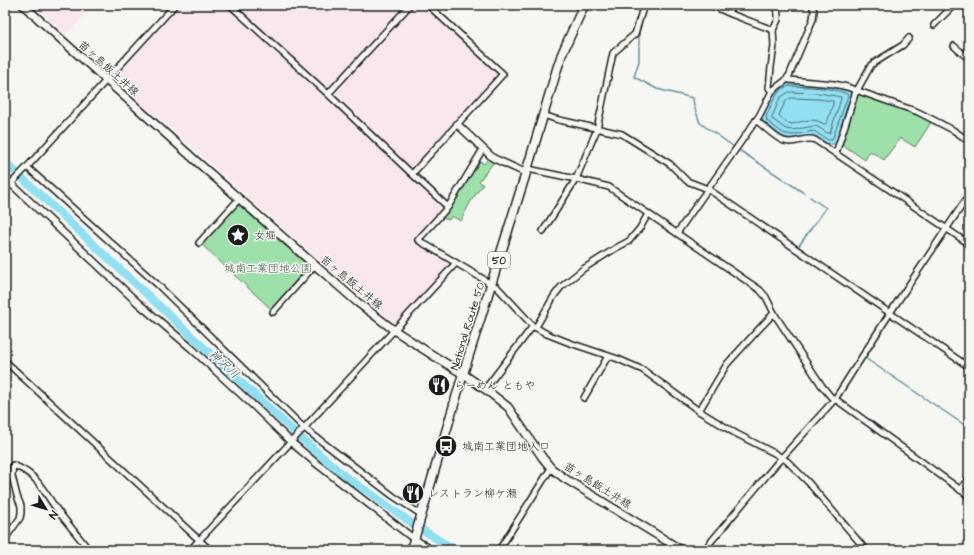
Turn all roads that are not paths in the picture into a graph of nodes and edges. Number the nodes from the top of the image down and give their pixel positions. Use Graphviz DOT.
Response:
graph roads {
  1 [pos="24,5"];
  2 [pos="175,5"];
  3 [pos="230,5"];
  4 [pos="410,5"];
  5 [pos="428,5"];
  6 [pos="584,5"];
  7 [pos="645,5"];
  8 [pos="711,5"];
  9 [pos="777,5"];
  10 [pos="812,5"];
  11 [pos="954,5"];
  12 [pos="934,25"];
  13 [pos="773,30"];
  14 [pos="909,38"];
  15 [pos="954,46"];
  16 [pos="969,59"];
  17 [pos="787,78"];
  18 [pos="106,80"];
  19 [pos="772,91"];
  20 [pos="857,91"];
  21 [pos="328,94"];
  22 [pos="544,115"];
  23 [pos="756,120"];
  24 [pos="457,124"];
  25 [pos="597,129"];
  26 [pos="969,141"];
  27 [pos="483,148"];
  28 [pos="836,153"];
  29 [pos="26,168"];
  30 [pos="527,171"];
  31 [pos="412,174"];
  32 [pos="5,178"];
  33 [pos="576,179"];
  34 [pos="12,183"];
  35 [pos="708,189"];
  36 [pos="5,190"];
  37 [pos="969,195"];
  38 [pos="239,198"];
  39 [pos="448,207"];
  40 [pos="648,214"];
  41 [pos="946,228"];
  42 [pos="543,231"];
  43 [pos="677,233"];
  44 [pos="199,243"];
  45 [pos="969,244"];
  46 [pos="456,263"];
  47 [pos="314,265"];
  48 [pos="492,285"];
  49 [pos="273,312"];
  50 [pos="774,313"];
  51 [pos="890,313"];
  52 [pos="534,327"];
  53 [pos="394,330"];
  54 [pos="608,356"];
  55 [pos="5,361"];
  56 [pos="969,367"];
  57 [pos="464,374"];
  58 [pos="485,389"];
  59 [pos="584,398"];
  60 [pos="835,399"];
  61 [pos="700,411"];
  62 [pos="303,429"];
  63 [pos="292,441"];
  64 [pos="782,457"];
  65 [pos="551,468"];
  66 [pos="969,479"];
  67 [pos="960,490"];
  68 [pos="969,496"];
  69 [pos="422,516"];
  70 [pos="415,537"];
  71 [pos="199,540"];
  72 [pos="5,546"];
  73 [pos="6,550"];
  74 [pos="89,550"];
  75 [pos="190,550"];
  76 [pos="210,550"];
  77 [pos="411,550"];
  78 [pos="432,550"];
  79 [pos="500,550"];
  80 [pos="681,550"];
  81 [pos="704,550"];
  82 [pos="866,550"];
  1 -- 18 [label="main road, 苗ヶ島飯土井線"];
  2 -- 18 [label="street"];
  3 -- 21 [label="street"];
  4 -- 21 [label="street"];
  5 -- 24 [label="street"];
  6 -- 22 [label="highway, National Route 50 / 50"];
  7 -- 25 [label="street"];
  8 -- 13 [label="street"];
  9 -- 13 [label="street"];
  10 -- 17 [label="street"];
  11 -- 12 [label="street"];
  13 -- 19 [label="street"];
  14 -- 20 [label="street"];
  15 -- 16 [label="street"];
  17 -- 19 [label="street"];
  17 -- 20 [label="street"];
  18 -- 29 [label="street"];
  18 -- 38 [label="main road, 苗ヶ島飯土井線"];
  19 -- 23 [label="street"];
  20 -- 26 [label="street"];
  20 -- 28 [label="street"];
  21 -- 31 [label="street"];
  22 -- 25 [label="street"];
  22 -- 30 [label="highway, National Route 50 / 50"];
  23 -- 28 [label="street"];
  23 -- 35 [label="street"];
  24 -- 27 [label="street"];
  24 -- 31 [label="street"];
  25 -- 33 [label="street"];
  25 -- 35 [label="street"];
  27 -- 30 [label="street"];
  27 -- 39 [label="street"];
  28 -- 41 [label="street"];
  29 -- 34 [label="street"];
  29 -- 62 [label="street"];
  30 -- 33 [label="street"];
  30 -- 48 [label="highway, National Route 50 / 50"];
  31 -- 39 [label="street"];
  32 -- 34 [label="street"];
  33 -- 40 [label="street"];
  33 -- 42 [label="street"];
  34 -- 36 [label="street"];
  34 -- 63 [label="street"];
  35 -- 43 [label="street"];
  35 -- 51 [label="street"];
  37 -- 41 [label="street"];
  38 -- 44 [label="street"];
  38 -- 47 [label="main road, 苗ヶ島飯土井線"];
  39 -- 46 [label="street"];
  40 -- 43 [label="street"];
  40 -- 52 [label="street"];
  41 -- 45 [label="street"];
  41 -- 51 [label="street"];
  43 -- 50 [label="street"];
  46 -- 48 [label="street"];
  46 -- 53 [label="street"];
  47 -- 49 [label="street"];
  47 -- 53 [label="main road, 苗ヶ島飯土井線"];
  48 -- 52 [label="street"];
  48 -- 57 [label="highway, National Route 50 / 50"];
  50 -- 60 [label="street"];
  50 -- 61 [label="street"];
  51 -- 56 [label="street"];
  51 -- 60 [label="street"];
  52 -- 54 [label="street"];
  52 -- 58 [label="street"];
  53 -- 57 [label="main road, 苗ヶ島飯土井線"];
  53 -- 62 [label="street"];
  54 -- 59 [label="street"];
  54 -- 61 [label="street"];
  55 -- 71 [label="street"];
  57 -- 58 [label="main road, 苗ヶ島飯土井線"];
  57 -- 69 [label="highway, National Route 50 / 50"];
  58 -- 65 [label="main road, 苗ヶ島飯土井線"];
  60 -- 64 [label="street"];
  60 -- 67 [label="street"];
  61 -- 64 [label="street"];
  62 -- 63 [label="street"];
  62 -- 69 [label="street"];
  63 -- 70 [label="street"];
  63 -- 71 [label="street"];
  64 -- 81 [label="street"];
  64 -- 82 [label="street"];
  65 -- 79 [label="street"];
  65 -- 80 [label="main road, 苗ヶ島飯土井線"];
  66 -- 67 [label="street"];
  67 -- 68 [label="street"];
  69 -- 70 [label="highway, 50"];
  70 -- 77 [label="highway, 50"];
  70 -- 78 [label="street"];
  71 -- 75 [label="street"];
  71 -- 76 [label="street"];
  72 -- 73 [label="street"];
  72 -- 74 [label="street"];
}
